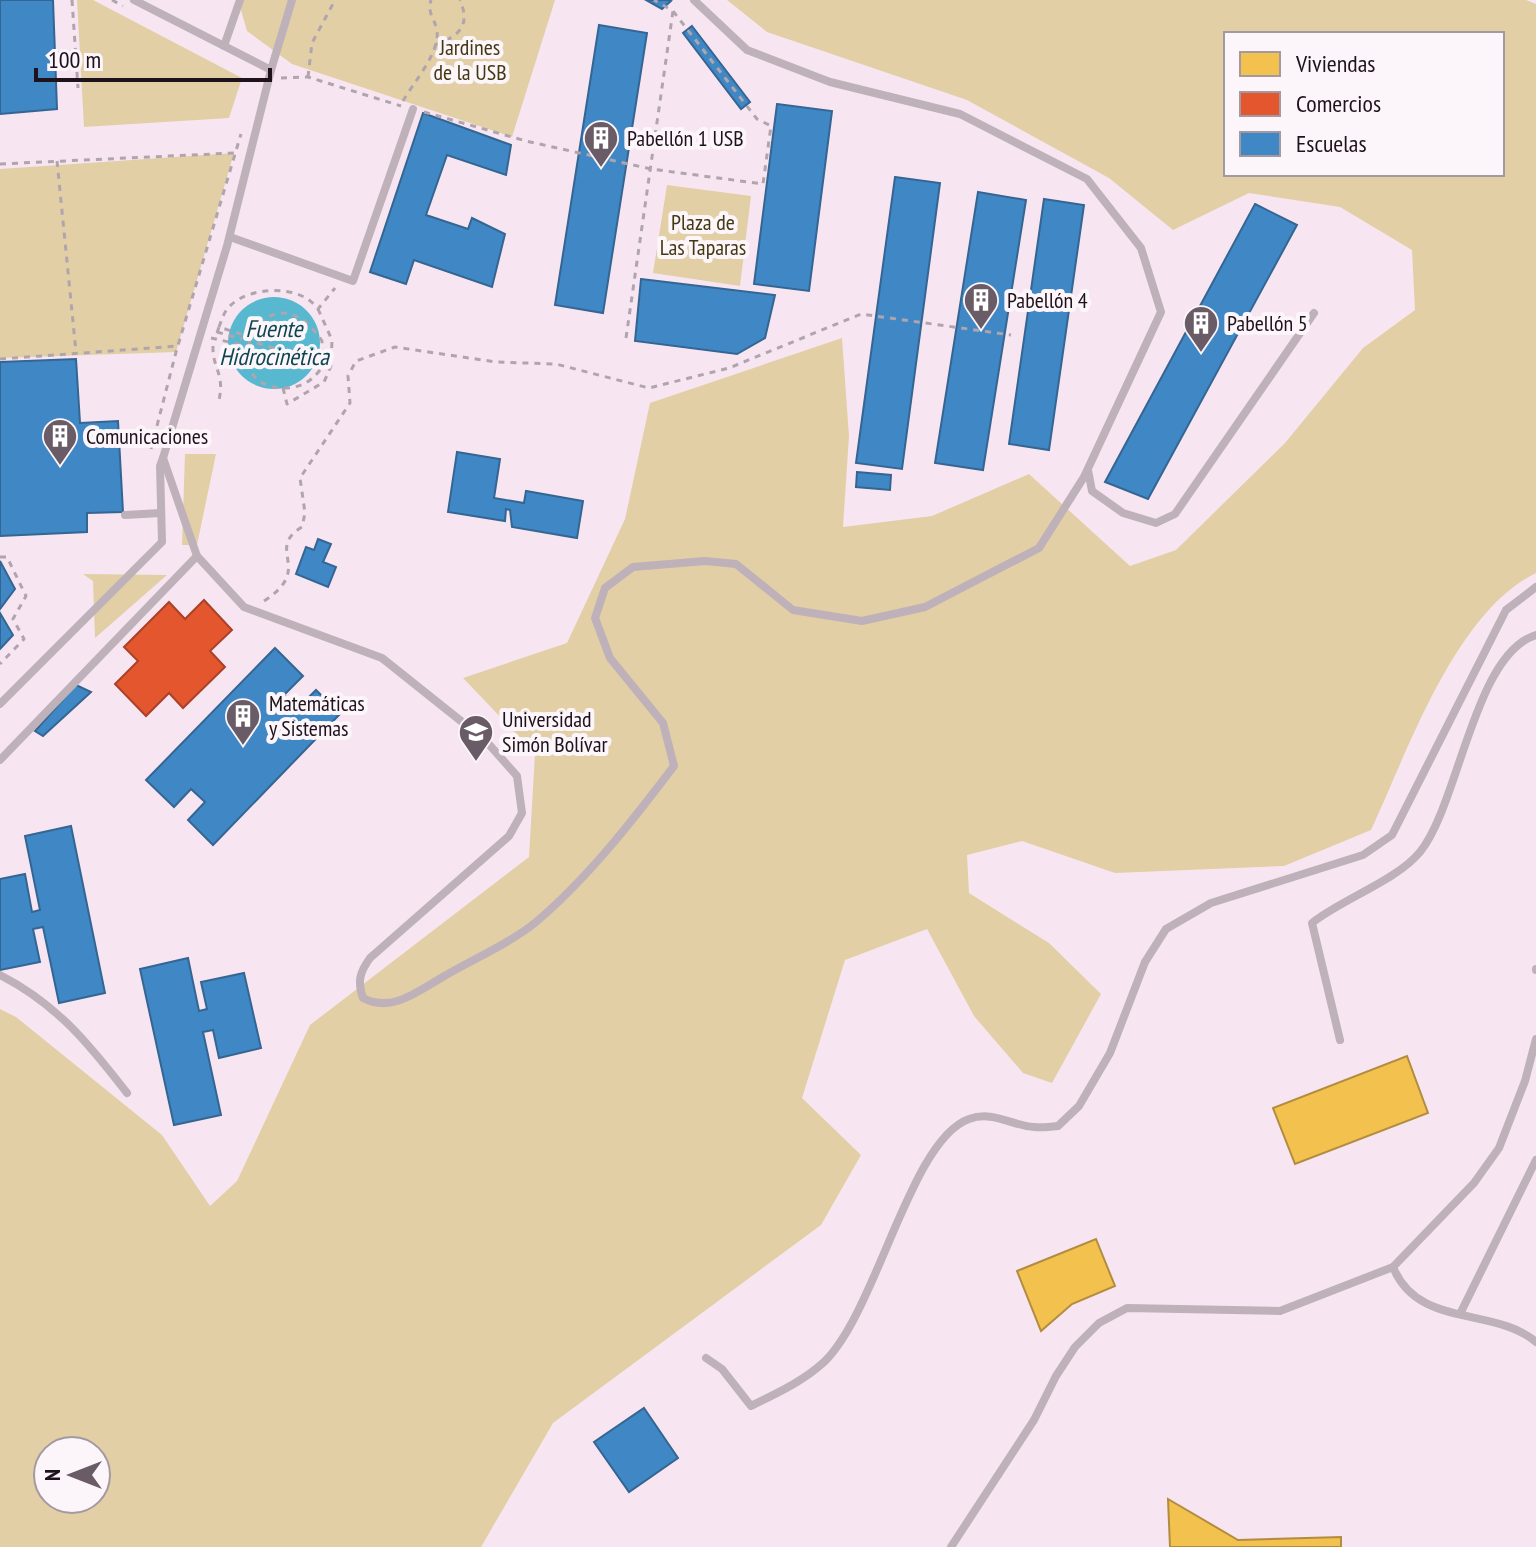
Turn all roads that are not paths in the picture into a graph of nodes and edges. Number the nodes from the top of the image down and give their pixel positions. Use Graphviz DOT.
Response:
graph roads {
  1 [pos="134,0"];
  2 [pos="240,0"];
  3 [pos="292,0"];
  4 [pos="694,0"];
  5 [pos="224,46"];
  6 [pos="270,74"];
  7 [pos="413,109"];
  8 [pos="230,237"];
  9 [pos="1314,313"];
  10 [pos="163,458"];
  11 [pos="1087,469"];
  12 [pos="161,513"];
  13 [pos="125,515"];
  14 [pos="197,556"];
  15 [pos="1536,587"];
  16 [pos="1536,635"];
  17 [pos="0,704"];
  18 [pos="0,760"];
  19 [pos="0,975"];
  20 [pos="1536,1039"];
  21 [pos="1340,1040"];
  22 [pos="127,1093"];
  23 [pos="1536,1160"];
  24 [pos="1393,1267"];
  25 [pos="1460,1314"];
  26 [pos="1536,1342"];
  27 [pos="706,1358"];
  28 [pos="951,1547"];
  1 -- 5 [label="lane"];
  2 -- 5 [label="lane"];
  3 -- 6 [label="lane"];
  4 -- 11 [label="lane"];
  5 -- 6 [label="lane"];
  6 -- 8 [label="lane"];
  7 -- 8 [label="lane"];
  8 -- 10 [label="lane"];
  9 -- 11 [label="lane"];
  10 -- 12 [label="lane"];
  10 -- 14 [label="lane"];
  11 -- 14 [label="lane"];
  12 -- 13 [label="lane"];
  12 -- 17 [label="lane"];
  14 -- 18 [label="lane"];
  15 -- 27 [label="lane"];
  16 -- 21 [label="lane"];
  19 -- 22 [label="lane"];
  20 -- 24 [label="lane"];
  23 -- 25 [label="lane"];
  24 -- 25 [label="lane"];
  24 -- 28 [label="lane"];
  25 -- 26 [label="lane"];
}
